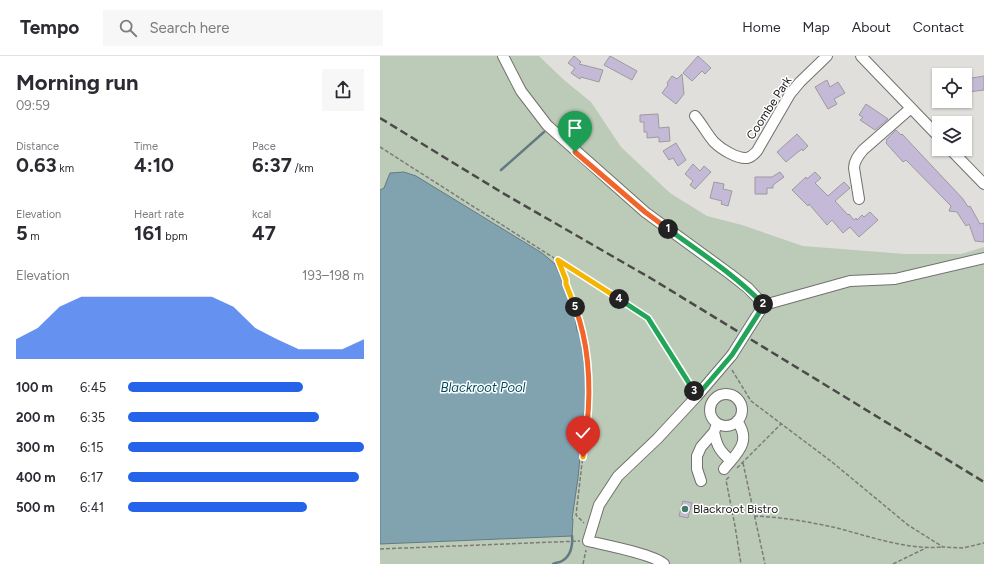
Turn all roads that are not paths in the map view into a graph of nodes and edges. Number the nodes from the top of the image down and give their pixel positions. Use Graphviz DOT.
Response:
graph roads {
  1 [pos="503,56"];
  2 [pos="827,56"];
  3 [pos="861,56"];
  4 [pos="911,108"];
  5 [pos="695,116"];
  6 [pos="932,130"];
  7 [pos="957,156"];
  8 [pos="984,184"];
  9 [pos="859,199"];
  10 [pos="984,258"];
  11 [pos="764,305"];
  12 [pos="705,387"];
  13 [pos="715,397"];
  14 [pos="738,421"];
  15 [pos="716,428"];
  16 [pos="731,461"];
  17 [pos="724,469"];
  18 [pos="701,481"];
  19 [pos="664,564"];
  1 -- 11 [label="street"];
  2 -- 5 [label="street, Coombe Park"];
  3 -- 4 [label="street"];
  4 -- 6 [label="street"];
  4 -- 9 [label="street"];
  7 -- 8 [label="street"];
  10 -- 11 [label="street"];
  11 -- 12 [label="street, bridge"];
  12 -- 13 [label="street"];
  12 -- 19 [label="street"];
  13 -- 14 [label="street"];
  13 -- 15 [label="street"];
  14 -- 15 [label="street"];
  14 -- 16 [label="street"];
  15 -- 16 [label="street"];
  15 -- 18 [label="street"];
  16 -- 17 [label="street"];
}
